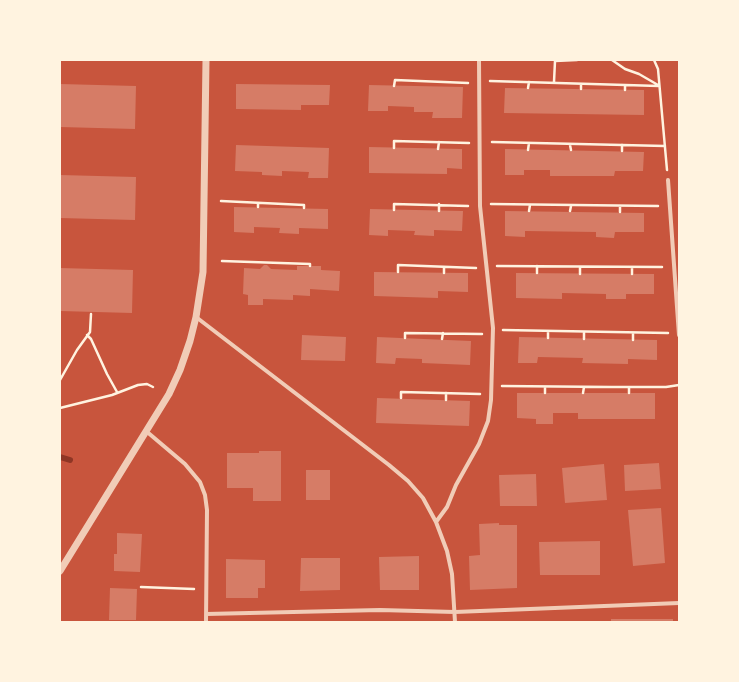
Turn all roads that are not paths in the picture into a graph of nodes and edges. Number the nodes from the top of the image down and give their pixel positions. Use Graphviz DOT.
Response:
graph roads {
  1 [pos="206,60"];
  2 [pos="479,60"];
  3 [pos="668,180"];
  4 [pos="196,317"];
  5 [pos="679,334"];
  6 [pos="146,431"];
  7 [pos="436,522"];
  8 [pos="60,571"];
  9 [pos="679,603"];
  10 [pos="455,612"];
  11 [pos="206,614"];
  12 [pos="206,622"];
  13 [pos="455,622"];
  1 -- 4 [label="street"];
  2 -- 7 [label="street"];
  3 -- 5 [label="street"];
  4 -- 6 [label="street"];
  4 -- 7 [label="street"];
  6 -- 8 [label="street"];
  6 -- 11 [label="street"];
  7 -- 10 [label="street"];
  9 -- 10 [label="street"];
  10 -- 11 [label="street"];
  10 -- 13 [label="street"];
  11 -- 12 [label="street"];
}
